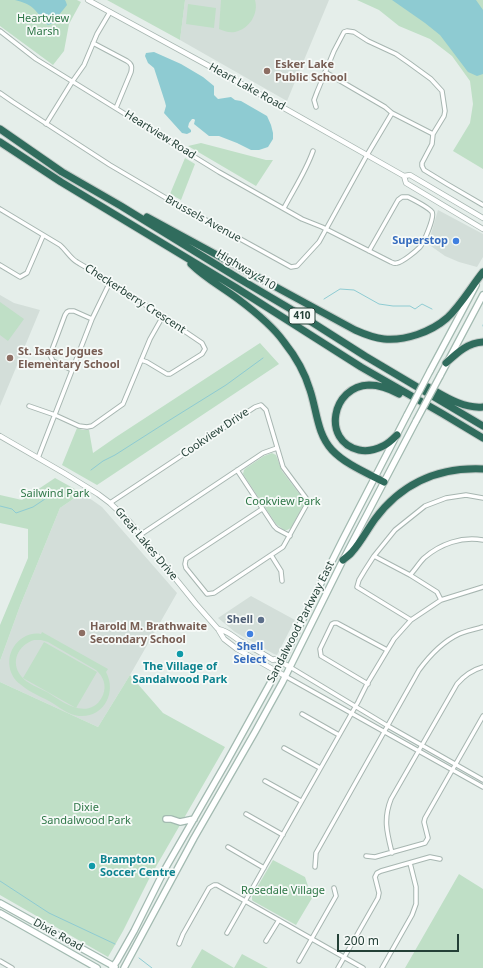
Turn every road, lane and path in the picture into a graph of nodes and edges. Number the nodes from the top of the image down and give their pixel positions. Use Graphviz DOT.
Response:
graph roads {
  1 [pos="88,0"];
  2 [pos="110,12"];
  3 [pos="0,30"];
  4 [pos="93,43"];
  5 [pos="326,72"];
  6 [pos="72,82"];
  7 [pos="0,93"];
  8 [pos="316,107"];
  9 [pos="116,108"];
  10 [pos="392,113"];
  11 [pos="46,124"];
  12 [pos="0,129"];
  13 [pos="433,134"];
  14 [pos="0,142"];
  15 [pos="313,150"];
  16 [pos="367,155"];
  17 [pos="404,176"];
  18 [pos="483,204"];
  19 [pos="121,206"];
  20 [pos="284,208"];
  21 [pos="0,209"];
  22 [pos="483,218"];
  23 [pos="483,229"];
  24 [pos="326,230"];
  25 [pos="42,236"];
  26 [pos="369,251"];
  27 [pos="181,254"];
  28 [pos="0,265"];
  29 [pos="483,272"];
  30 [pos="110,282"];
  31 [pos="483,295"];
  32 [pos="163,316"];
  33 [pos="92,319"];
  34 [pos="483,342"];
  35 [pos="141,360"];
  36 [pos="446,363"];
  37 [pos="72,370"];
  38 [pos="410,382"];
  39 [pos="29,406"];
  40 [pos="483,407"];
  41 [pos="444,414"];
  42 [pos="55,415"];
  43 [pos="483,426"];
  44 [pos="397,435"];
  45 [pos="0,436"];
  46 [pos="483,438"];
  47 [pos="277,448"];
  48 [pos="38,458"];
  49 [pos="483,469"];
  50 [pos="237,470"];
  51 [pos="376,477"];
  52 [pos="384,482"];
  53 [pos="483,498"];
  54 [pos="110,503"];
  55 [pos="262,509"];
  56 [pos="140,535"];
  57 [pos="290,536"];
  58 [pos="483,540"];
  59 [pos="271,555"];
  60 [pos="374,556"];
  61 [pos="343,560"];
  62 [pos="410,575"];
  63 [pos="282,581"];
  64 [pos="483,587"];
  65 [pos="441,600"];
  66 [pos="411,620"];
  67 [pos="483,626"];
  68 [pos="218,629"];
  69 [pos="387,650"];
  70 [pos="282,662"];
  71 [pos="290,667"];
  72 [pos="483,667"];
  73 [pos="277,671"];
  74 [pos="285,676"];
  75 [pos="368,684"];
  76 [pos="356,707"];
  77 [pos="352,713"];
  78 [pos="302,714"];
  79 [pos="483,716"];
  80 [pos="388,726"];
  81 [pos="385,732"];
  82 [pos="339,735"];
  83 [pos="422,746"];
  84 [pos="284,748"];
  85 [pos="419,751"];
  86 [pos="455,765"];
  87 [pos="320,768"];
  88 [pos="452,770"];
  89 [pos="483,780"];
  90 [pos="265,781"];
  91 [pos="483,787"];
  92 [pos="301,801"];
  93 [pos="246,814"];
  94 [pos="166,819"];
  95 [pos="194,819"];
  96 [pos="186,832"];
  97 [pos="282,834"];
  98 [pos="194,838"];
  99 [pos="228,847"];
  100 [pos="392,853"];
  101 [pos="366,856"];
  102 [pos="440,859"];
  103 [pos="410,863"];
  104 [pos="315,867"];
  105 [pos="264,868"];
  106 [pos="334,888"];
  107 [pos="245,900"];
  108 [pos="0,902"];
  109 [pos="0,913"];
  110 [pos="279,920"];
  111 [pos="227,933"];
  112 [pos="312,939"];
  113 [pos="266,941"];
  114 [pos="179,944"];
  115 [pos="344,957"];
  116 [pos="0,961"];
  117 [pos="299,961"];
  118 [pos="113,967"];
  119 [pos="12,968"];
  120 [pos="97,968"];
  121 [pos="124,968"];
  122 [pos="338,968"];
  123 [pos="363,968"];
  124 [pos="382,968"];
  1 -- 2 [label="street, Heart Lake Road"];
  2 -- 4 [label="street"];
  2 -- 16 [label="street, Heart Lake Road"];
  3 -- 6 [label="street, Heartview Road"];
  4 -- 6 [label="street"];
  4 -- 9 [label="street"];
  5 -- 8 [label="street"];
  5 -- 10 [label="street"];
  5 -- 13 [label="street"];
  6 -- 9 [label="street, Heartview Road"];
  6 -- 11 [label="street"];
  7 -- 11 [label="street, Brussels Avenue"];
  9 -- 20 [label="street, Heartview Road"];
  10 -- 13 [label="street"];
  10 -- 16 [label="street, Brussels Avenue"];
  11 -- 24 [label="street, Brussels Avenue"];
  12 -- 19 [label="highway, Highway 410 / 410"];
  13 -- 18 [label="street"];
  14 -- 27 [label="highway, Highway 410 / 410"];
  15 -- 20 [label="street"];
  16 -- 17 [label="street, Heart Lake Road"];
  16 -- 24 [label="street, Brussels Avenue"];
  17 -- 22 [label="street, Heart Lake Road"];
  17 -- 23 [label="street, Heart Lake Road"];
  19 -- 29 [label="highway"];
  19 -- 38 [label="highway, Highway 410 / 410"];
  20 -- 24 [label="street, Heartview Road"];
  21 -- 25 [label="street, Checkerberry Crescent"];
  24 -- 26 [label="street, Heartview Road"];
  25 -- 28 [label="street"];
  25 -- 30 [label="street, Checkerberry Crescent"];
  26 -- 26 [label="street, Heartview Road"];
  27 -- 41 [label="highway, Highway 410 / 410"];
  27 -- 51 [label="highway"];
  29 -- 44 [label="main road, Sandalwood Parkway East, bridge"];
  30 -- 32 [label="street, Checkerberry Crescent"];
  30 -- 33 [label="street"];
  31 -- 36 [label="main road, Sandalwood Parkway East"];
  32 -- 35 [label="street"];
  32 -- 35 [label="street, Checkerberry Crescent"];
  33 -- 37 [label="street"];
  33 -- 37 [label="street"];
  34 -- 36 [label="highway"];
  35 -- 42 [label="street"];
  36 -- 52 [label="main road, Sandalwood Parkway East, bridge"];
  37 -- 42 [label="street"];
  38 -- 40 [label="highway"];
  38 -- 43 [label="highway, Highway 410 / 410"];
  39 -- 42 [label="street"];
  41 -- 44 [label="highway"];
  41 -- 46 [label="highway, Highway 410 / 410"];
  42 -- 48 [label="street"];
  44 -- 51 [label="main road, Sandalwood Parkway East"];
  45 -- 48 [label="street, Great Lakes Drive"];
  47 -- 50 [label="street"];
  47 -- 54 [label="street, Cookview Drive"];
  47 -- 57 [label="street, Cookview Drive"];
  48 -- 54 [label="street, Great Lakes Drive"];
  49 -- 61 [label="highway"];
  50 -- 55 [label="street"];
  50 -- 56 [label="street"];
  51 -- 52 [label="highway"];
  51 -- 70 [label="main road, Sandalwood Parkway East"];
  52 -- 61 [label="main road, Sandalwood Parkway East"];
  53 -- 60 [label="street"];
  54 -- 56 [label="street, Great Lakes Drive"];
  55 -- 57 [label="street"];
  55 -- 59 [label="street, Cookview Drive"];
  56 -- 68 [label="street, Great Lakes Drive"];
  57 -- 59 [label="street, Cookview Drive"];
  58 -- 62 [label="street"];
  59 -- 63 [label="street"];
  60 -- 62 [label="street"];
  60 -- 66 [label="street"];
  61 -- 71 [label="main road, Sandalwood Parkway East"];
  62 -- 65 [label="street"];
  64 -- 65 [label="street"];
  65 -- 66 [label="street"];
  66 -- 69 [label="street"];
  67 -- 80 [label="street"];
  68 -- 70 [label="street, Great Lakes Drive"];
  68 -- 73 [label="street, Great Lakes Drive"];
  69 -- 75 [label="street"];
  69 -- 75 [label="street"];
  70 -- 71 [label="street, Great Lakes Drive"];
  70 -- 73 [label="main road, Sandalwood Parkway East"];
  71 -- 74 [label="main road, Sandalwood Parkway East"];
  71 -- 76 [label="street"];
  72 -- 83 [label="street"];
  73 -- 74 [label="street, Great Lakes Drive"];
  73 -- 95 [label="main road, Sandalwood Parkway East"];
  74 -- 77 [label="street"];
  74 -- 98 [label="main road, Sandalwood Parkway East"];
  75 -- 76 [label="street"];
  76 -- 77 [label="street"];
  76 -- 80 [label="street"];
  77 -- 81 [label="street"];
  77 -- 82 [label="street"];
  78 -- 82 [label="street"];
  79 -- 86 [label="street"];
  80 -- 81 [label="street"];
  80 -- 83 [label="street"];
  81 -- 85 [label="street"];
  81 -- 104 [label="street"];
  82 -- 87 [label="street"];
  83 -- 85 [label="street"];
  83 -- 86 [label="street"];
  84 -- 87 [label="street"];
  85 -- 88 [label="street"];
  85 -- 100 [label="street"];
  86 -- 88 [label="street"];
  86 -- 89 [label="street"];
  87 -- 92 [label="street"];
  88 -- 91 [label="street"];
  88 -- 100 [label="street"];
  90 -- 92 [label="street"];
  92 -- 97 [label="street"];
  93 -- 97 [label="street"];
  94 -- 95 [label="main road"];
  95 -- 96 [label="main road, Sandalwood Parkway East"];
  96 -- 98 [label="main road"];
  96 -- 118 [label="main road, Sandalwood Parkway East"];
  97 -- 105 [label="street"];
  98 -- 121 [label="main road, Sandalwood Parkway East"];
  99 -- 105 [label="street"];
  100 -- 101 [label="street"];
  102 -- 103 [label="street"];
  103 -- 115 [label="street"];
  103 -- 124 [label="street"];
  105 -- 107 [label="street"];
  106 -- 112 [label="street"];
  107 -- 110 [label="street"];
  107 -- 111 [label="street"];
  107 -- 114 [label="street"];
  108 -- 118 [label="main road, Dixie Road"];
  109 -- 120 [label="main road, Dixie Road"];
  110 -- 112 [label="street"];
  110 -- 113 [label="street"];
  112 -- 115 [label="street"];
  112 -- 117 [label="street"];
  115 -- 122 [label="street"];
  115 -- 123 [label="street"];
  116 -- 119 [label="street"];
}
